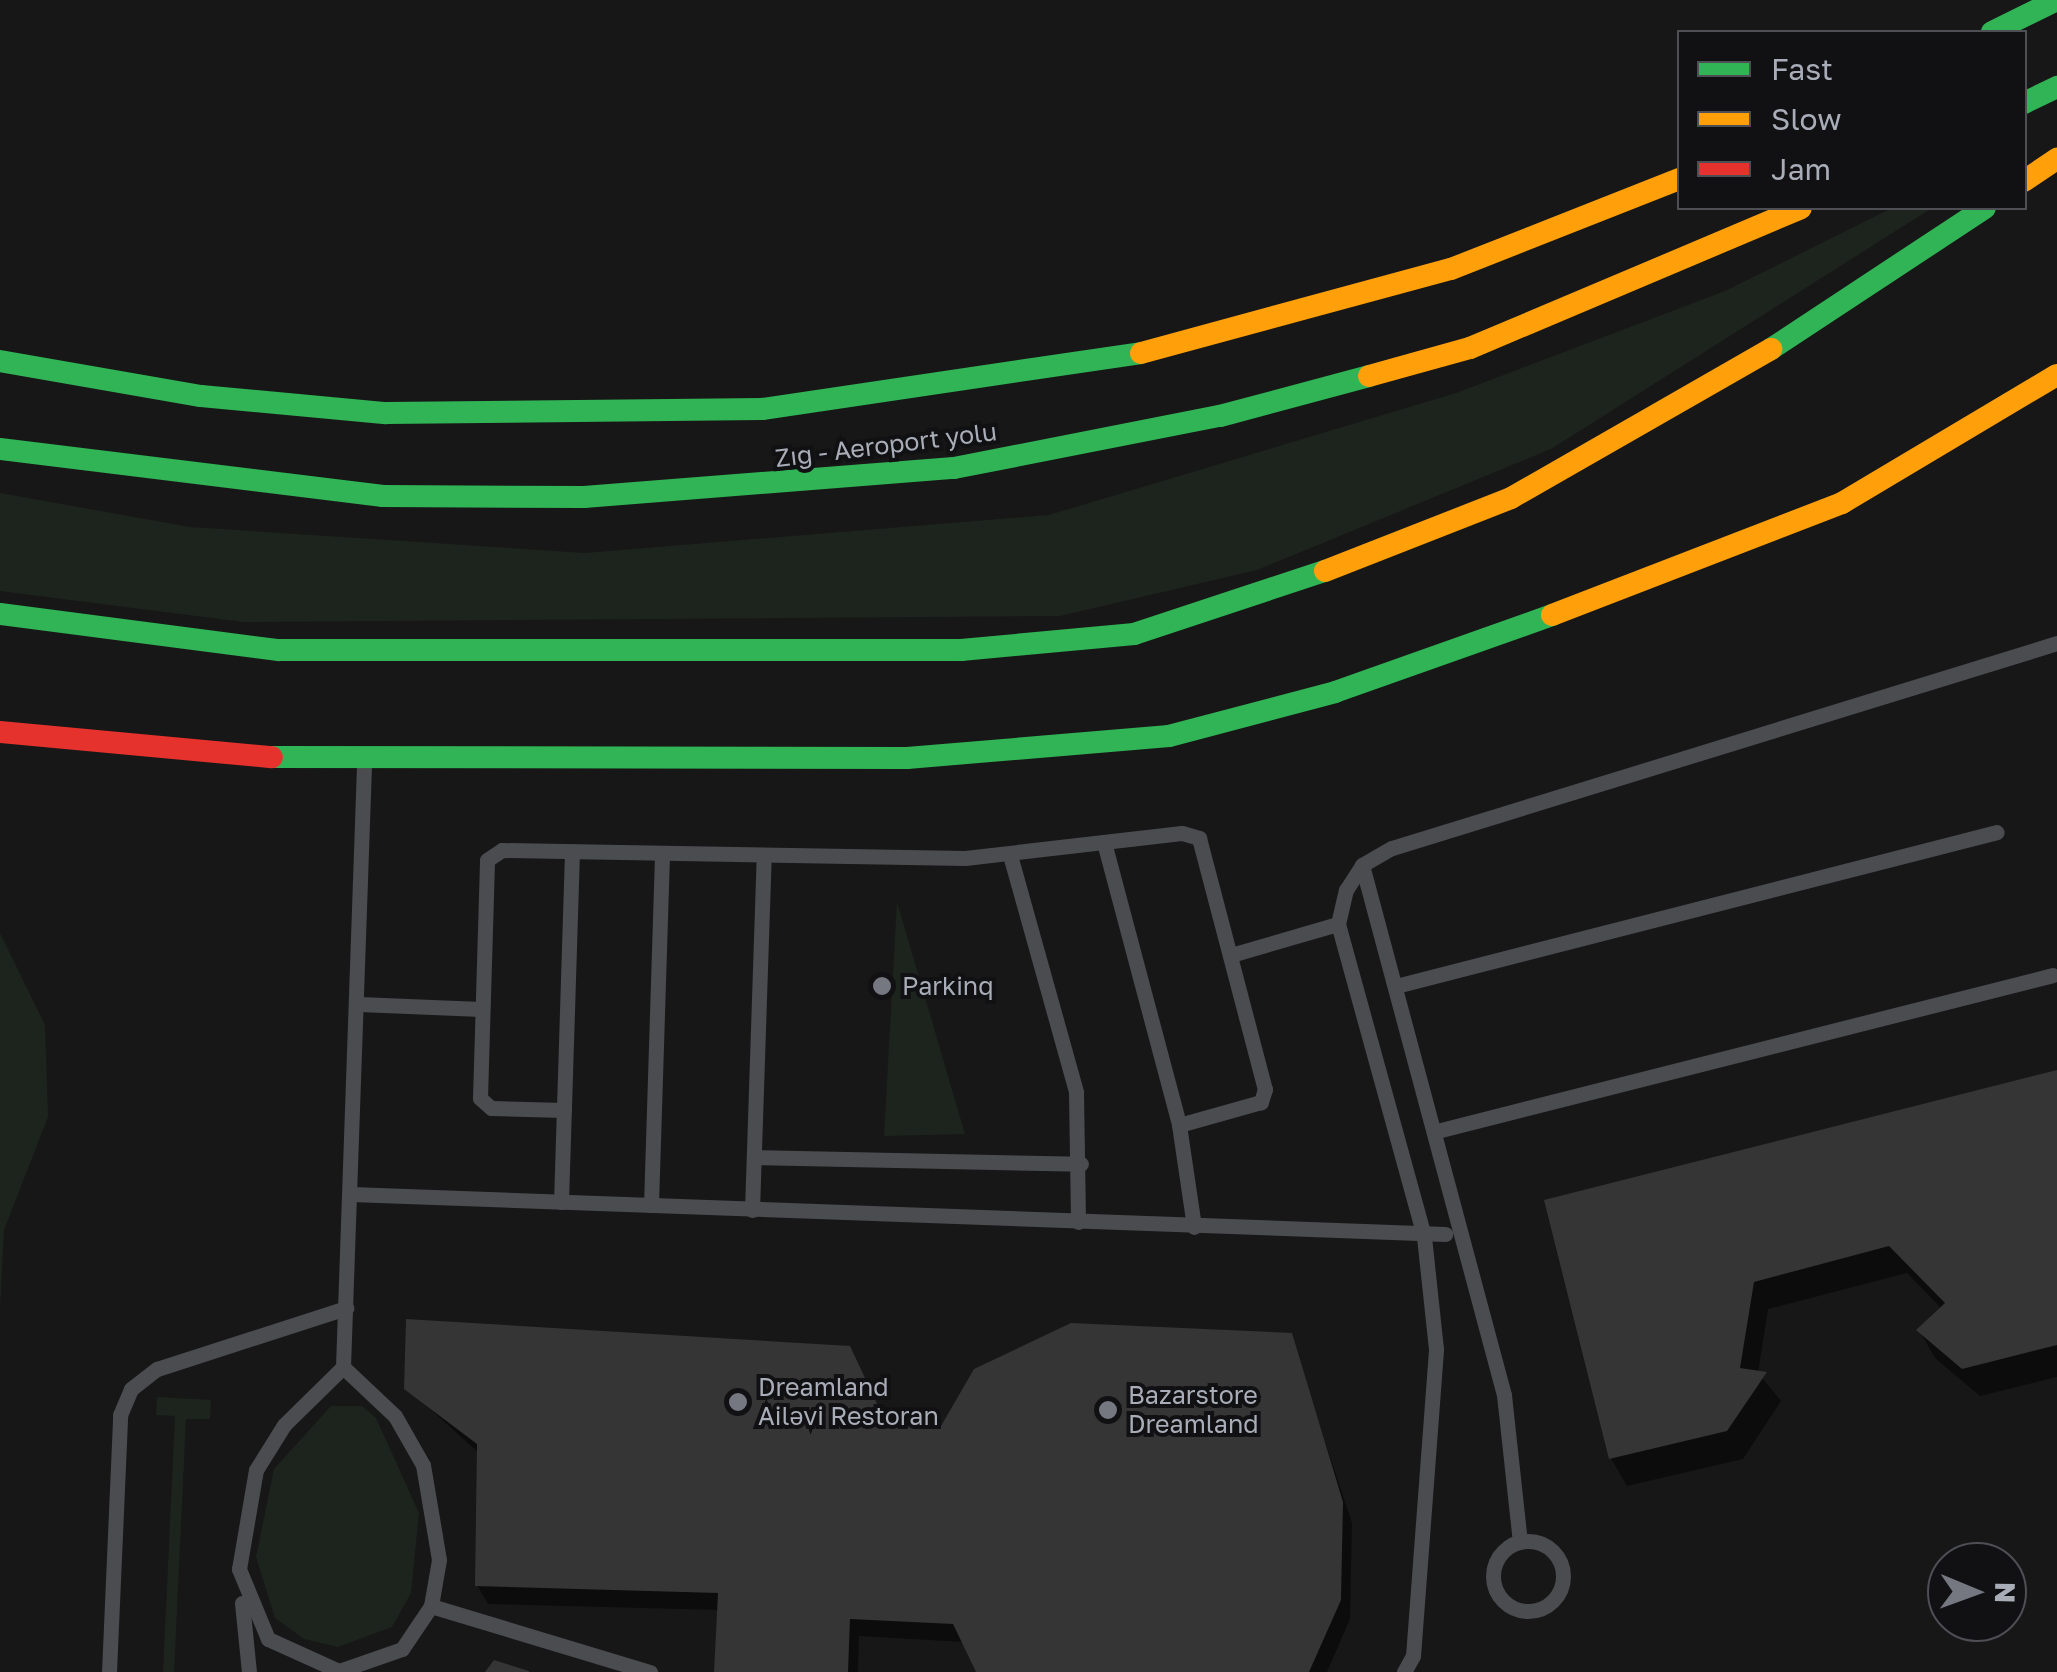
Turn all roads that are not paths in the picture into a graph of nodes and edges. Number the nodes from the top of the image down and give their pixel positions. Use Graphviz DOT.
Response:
graph roads {
  1 [pos="2057,0"];
  2 [pos="1996,30"];
  3 [pos="2057,88"];
  4 [pos="2027,102"];
  5 [pos="2057,159"];
  6 [pos="1677,179"];
  7 [pos="2027,179"];
  8 [pos="1796,210"];
  9 [pos="1982,210"];
  10 [pos="0,361"];
  11 [pos="2057,375"];
  12 [pos="0,449"];
  13 [pos="0,614"];
  14 [pos="2057,643"];
  15 [pos="0,732"];
  16 [pos="364,762"];
  17 [pos="1997,832"];
  18 [pos="1105,846"];
  19 [pos="572,851"];
  20 [pos="662,854"];
  21 [pos="1010,854"];
  22 [pos="764,856"];
  23 [pos="1362,866"];
  24 [pos="1338,924"];
  25 [pos="1231,955"];
  26 [pos="2053,975"];
  27 [pos="1396,986"];
  28 [pos="359,1004"];
  29 [pos="481,1009"];
  30 [pos="564,1110"];
  31 [pos="1179,1125"];
  32 [pos="1437,1131"];
  33 [pos="754,1157"];
  34 [pos="1081,1164"];
  35 [pos="351,1194"];
  36 [pos="560,1202"];
  37 [pos="651,1206"];
  38 [pos="752,1210"];
  39 [pos="1078,1222"];
  40 [pos="1194,1227"];
  41 [pos="1444,1234"];
  42 [pos="1424,1236"];
  43 [pos="346,1308"];
  44 [pos="343,1367"];
  45 [pos="1520,1542"];
  46 [pos="239,1569"];
  47 [pos="430,1606"];
  48 [pos="360,1669"];
  49 [pos="109,1672"];
  50 [pos="250,1672"];
  51 [pos="650,1672"];
  52 [pos="1404,1672"];
  1 -- 2 [label="main road"];
  3 -- 4 [label="main road"];
  5 -- 7 [label="main road"];
  6 -- 10 [label="main road, Zığ - Aeroport yolu"];
  8 -- 12 [label="main road, Zığ - Aeroport yolu"];
  9 -- 13 [label="main road"];
  11 -- 16 [label="main road"];
  14 -- 23 [label="lane"];
  15 -- 16 [label="main road"];
  16 -- 28 [label="lane"];
  17 -- 27 [label="lane"];
  18 -- 21 [label="lane"];
  18 -- 25 [label="lane"];
  18 -- 31 [label="lane"];
  19 -- 20 [label="lane"];
  19 -- 29 [label="lane"];
  19 -- 30 [label="lane"];
  20 -- 22 [label="lane"];
  20 -- 37 [label="lane"];
  21 -- 22 [label="lane"];
  21 -- 34 [label="lane"];
  22 -- 33 [label="lane"];
  23 -- 24 [label="lane"];
  23 -- 27 [label="lane"];
  24 -- 25 [label="lane"];
  24 -- 42 [label="lane"];
  25 -- 31 [label="lane"];
  26 -- 32 [label="lane"];
  27 -- 32 [label="lane"];
  28 -- 29 [label="lane"];
  28 -- 35 [label="lane"];
  29 -- 30 [label="lane"];
  30 -- 36 [label="lane"];
  31 -- 40 [label="lane"];
  32 -- 45 [label="lane"];
  33 -- 34 [label="lane"];
  33 -- 38 [label="lane"];
  34 -- 39 [label="lane"];
  35 -- 36 [label="lane"];
  35 -- 43 [label="lane"];
  36 -- 37 [label="lane"];
  37 -- 38 [label="lane"];
  38 -- 39 [label="lane"];
  39 -- 40 [label="lane"];
  40 -- 42 [label="lane"];
  41 -- 42 [label="lane"];
  42 -- 52 [label="lane"];
  43 -- 44 [label="lane"];
  43 -- 49 [label="lane"];
  44 -- 46 [label="lane"];
  44 -- 47 [label="lane"];
  45 -- 45 [label="lane"];
  46 -- 48 [label="lane"];
  46 -- 50 [label="lane"];
  47 -- 48 [label="lane"];
  47 -- 51 [label="lane"];
}
